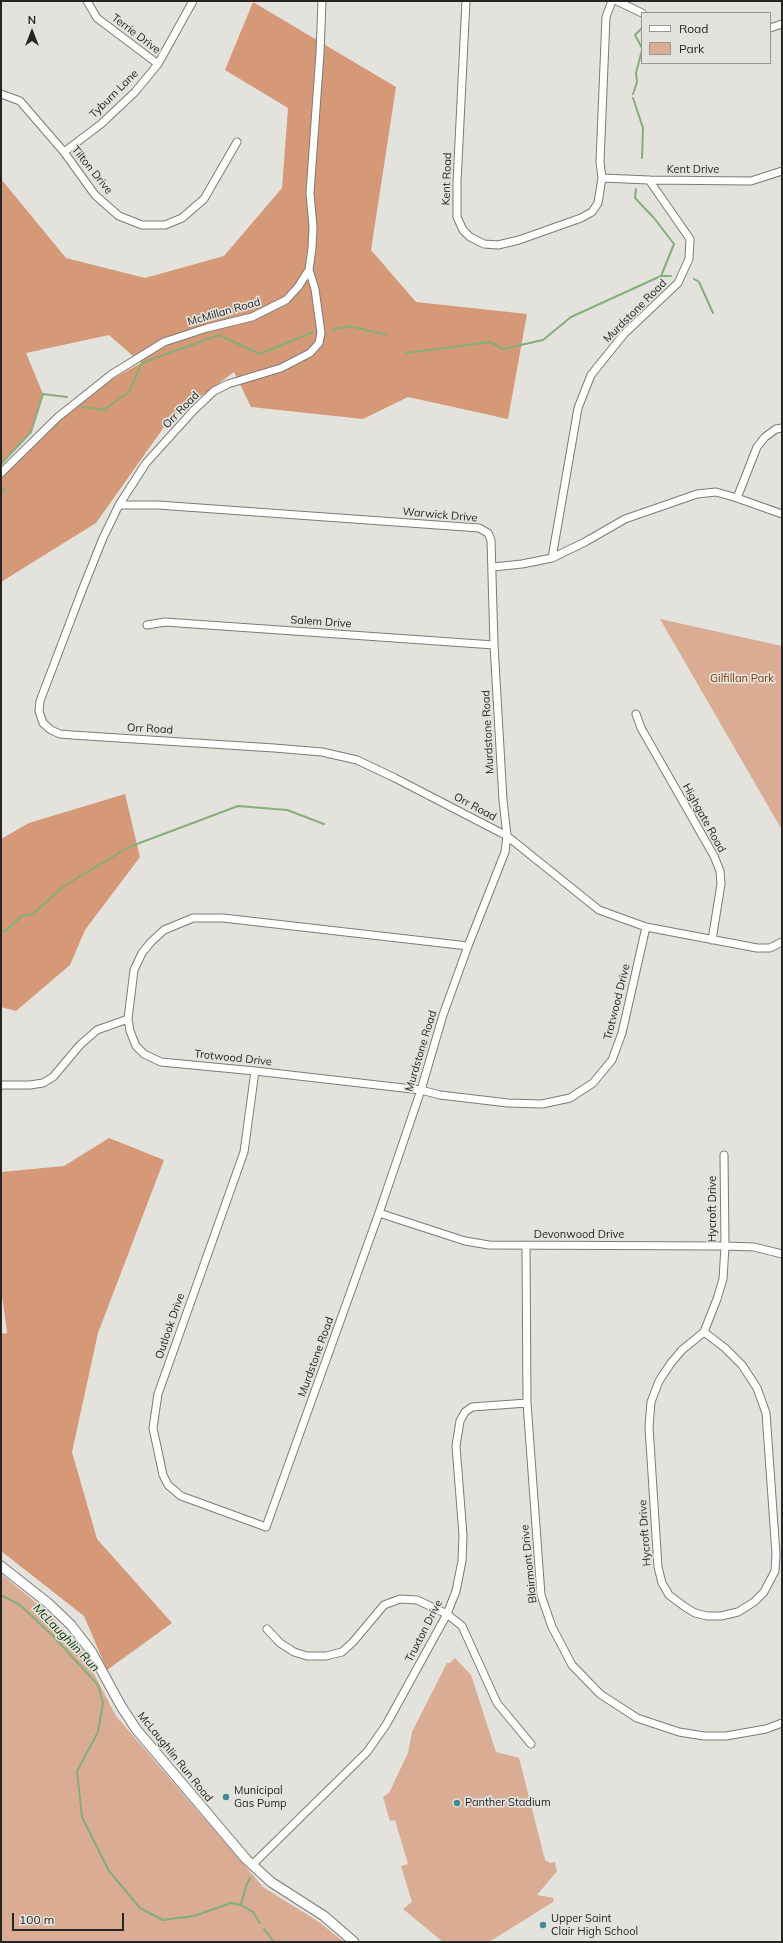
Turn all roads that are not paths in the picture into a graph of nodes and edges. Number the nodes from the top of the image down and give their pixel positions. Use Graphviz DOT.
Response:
graph roads {
  1 [pos="87,1"];
  2 [pos="193,1"];
  3 [pos="322,1"];
  4 [pos="466,1"];
  5 [pos="612,1"];
  6 [pos="617,1"];
  7 [pos="641,13"];
  8 [pos="782,24"];
  9 [pos="771,28"];
  10 [pos="158,64"];
  11 [pos="1,94"];
  12 [pos="237,142"];
  13 [pos="64,152"];
  14 [pos="782,171"];
  15 [pos="602,178"];
  16 [pos="649,180"];
  17 [pos="309,270"];
  18 [pos="782,428"];
  19 [pos="1,473"];
  20 [pos="737,498"];
  21 [pos="119,505"];
  22 [pos="782,514"];
  23 [pos="552,558"];
  24 [pos="492,568"];
  25 [pos="147,625"];
  26 [pos="494,645"];
  27 [pos="636,714"];
  28 [pos="507,836"];
  29 [pos="646,926"];
  30 [pos="712,940"];
  31 [pos="782,942"];
  32 [pos="468,946"];
  33 [pos="128,1019"];
  34 [pos="255,1071"];
  35 [pos="1,1085"];
  36 [pos="421,1090"];
  37 [pos="724,1155"];
  38 [pos="379,1213"];
  39 [pos="526,1245"];
  40 [pos="725,1246"];
  41 [pos="782,1254"];
  42 [pos="704,1332"];
  43 [pos="527,1402"];
  44 [pos="266,1527"];
  45 [pos="1,1566"];
  46 [pos="447,1614"];
  47 [pos="267,1629"];
  48 [pos="782,1723"];
  49 [pos="531,1744"];
  50 [pos="252,1865"];
  51 [pos="354,1942"];
  1 -- 10 [label="street, Terrie Drive"];
  2 -- 10 [label="street, Tyburn Lane"];
  3 -- 17 [label="street, McMillan Road"];
  4 -- 15 [label="street, Kent Road"];
  5 -- 15 [label="street"];
  6 -- 7 [label="street"];
  8 -- 9 [label="street"];
  10 -- 13 [label="street, Tyburn Lane"];
  11 -- 13 [label="street, Tilton Drive"];
  12 -- 13 [label="street, Tilton Drive"];
  14 -- 16 [label="street, Kent Drive"];
  15 -- 16 [label="street, Kent Drive"];
  16 -- 23 [label="street, Murdstone Road"];
  17 -- 19 [label="street, McMillan Road"];
  17 -- 21 [label="street, Orr Road"];
  18 -- 20 [label="street"];
  20 -- 22 [label="street"];
  20 -- 23 [label="street"];
  21 -- 24 [label="street, Warwick Drive"];
  21 -- 28 [label="street, Orr Road"];
  23 -- 24 [label="street"];
  24 -- 26 [label="street, Murdstone Road"];
  25 -- 26 [label="street, Salem Drive"];
  26 -- 28 [label="street, Murdstone Road"];
  27 -- 30 [label="street, Highgate Road"];
  28 -- 29 [label="street, Orr Road"];
  28 -- 32 [label="street, Murdstone Road"];
  29 -- 30 [label="street, Orr Road"];
  29 -- 36 [label="street, Trotwood Drive"];
  30 -- 31 [label="street, Orr Road"];
  32 -- 33 [label="street, Trotwood Drive"];
  32 -- 36 [label="street, Murdstone Road"];
  33 -- 34 [label="street, Trotwood Drive"];
  33 -- 35 [label="street"];
  34 -- 36 [label="street, Trotwood Drive"];
  34 -- 44 [label="street, Outlook Drive"];
  36 -- 38 [label="street, Murdstone Road"];
  37 -- 40 [label="street, Hycroft Drive"];
  38 -- 39 [label="street, Devonwood Drive"];
  38 -- 44 [label="street, Murdstone Road"];
  39 -- 40 [label="street, Devonwood Drive"];
  39 -- 43 [label="street, Blairmont Drive"];
  40 -- 41 [label="street, Devonwood Drive"];
  40 -- 42 [label="street, Hycroft Drive"];
  42 -- 42 [label="street, Hycroft Drive"];
  43 -- 46 [label="street, Truxton Drive"];
  43 -- 48 [label="street, Blairmont Drive"];
  45 -- 50 [label="main road, McLaughlin Run Road"];
  46 -- 47 [label="street"];
  46 -- 49 [label="street"];
  46 -- 50 [label="street, Truxton Drive"];
  50 -- 51 [label="main road, McLaughlin Run Road"];
}
